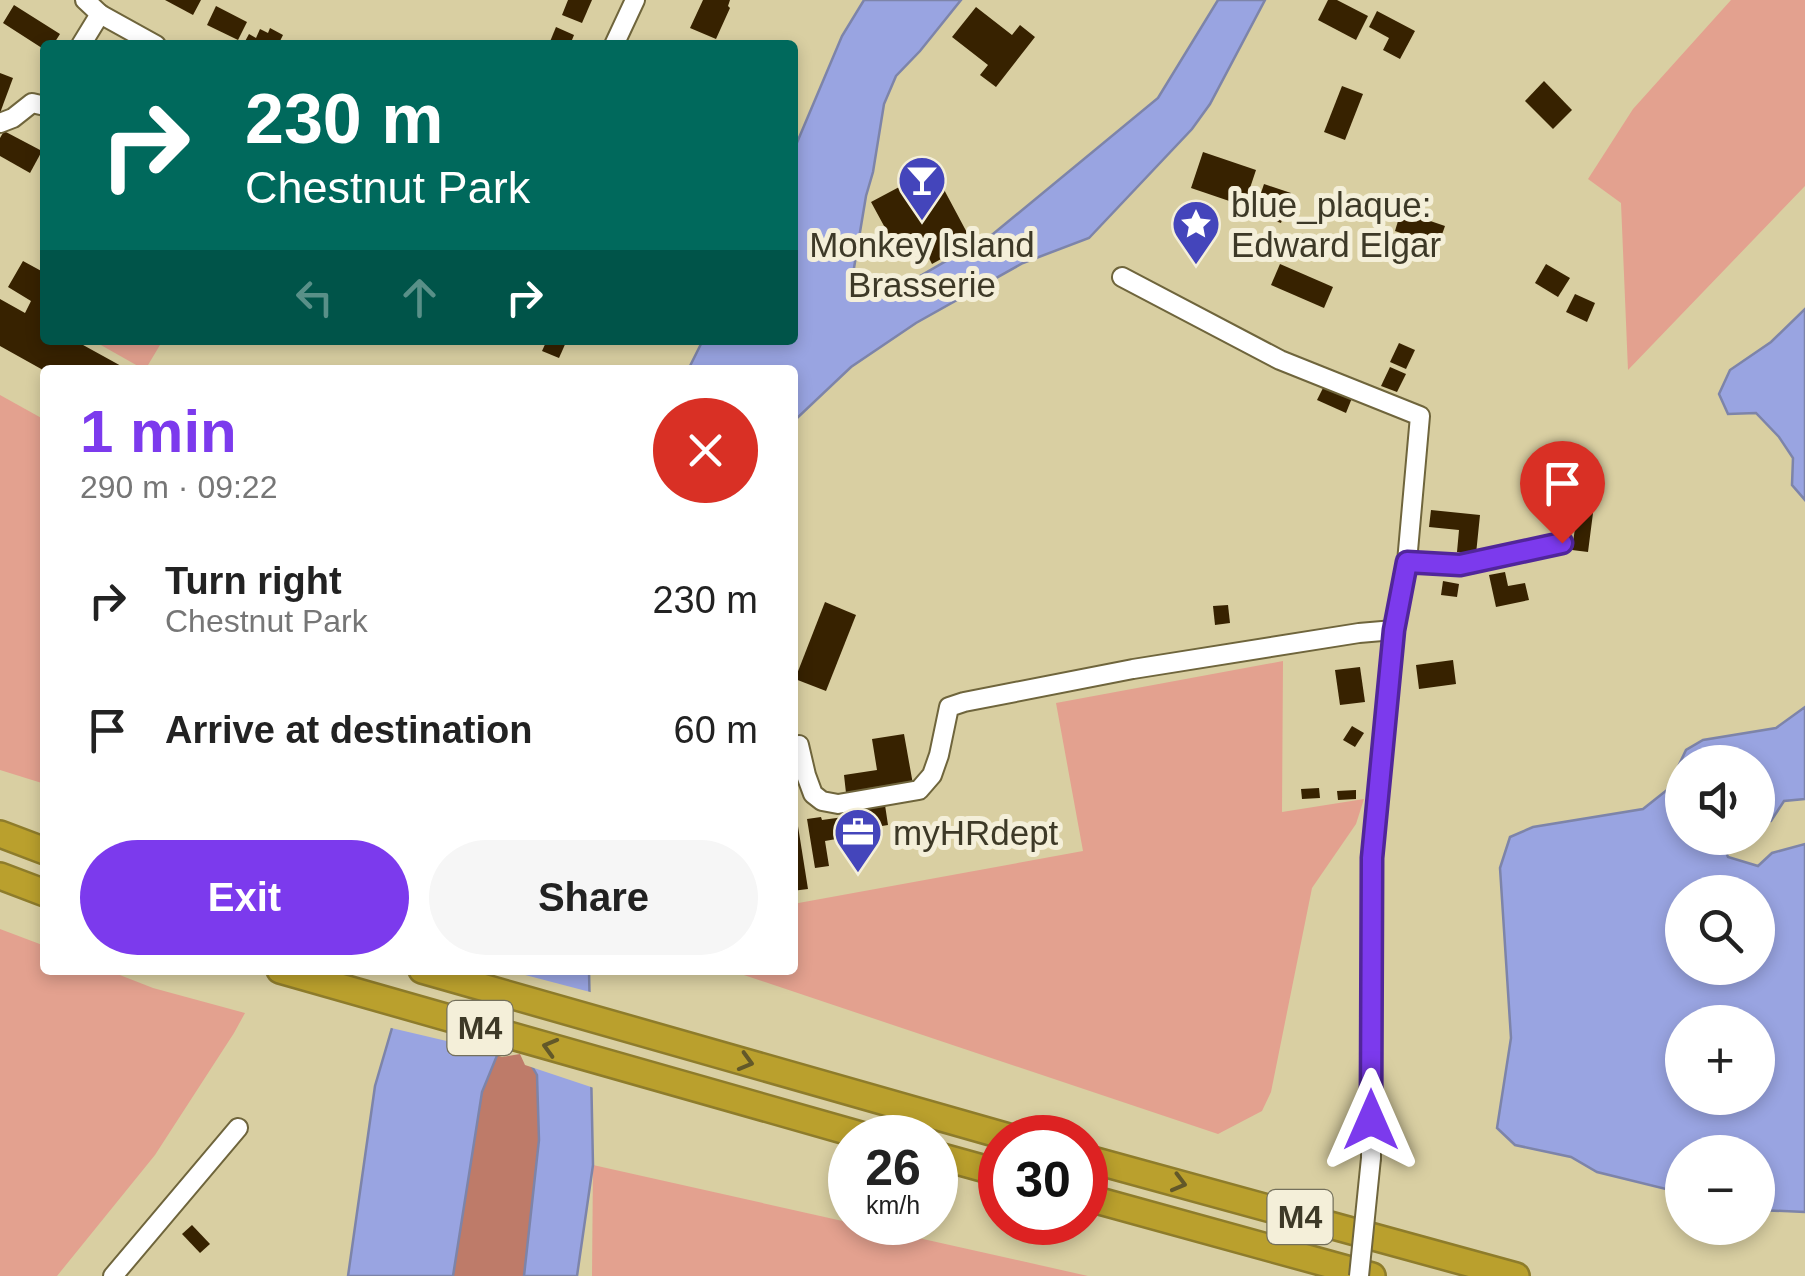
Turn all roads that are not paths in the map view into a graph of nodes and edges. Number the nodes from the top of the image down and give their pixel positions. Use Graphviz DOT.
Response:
graph roads {
  1 [pos="84,0"];
  2 [pos="635,0"];
  3 [pos="100,14"];
  4 [pos="85,40"];
  5 [pos="147,40"];
  6 [pos="616,40"];
  7 [pos="38,104"];
  8 [pos="0,123"];
  9 [pos="1122,277"];
  10 [pos="1562,543"];
  11 [pos="1407,562"];
  12 [pos="1394,630"];
  13 [pos="799,745"];
  14 [pos="0,834"];
  15 [pos="40,849"];
  16 [pos="0,876"];
  17 [pos="40,891"];
  18 [pos="297,975"];
  19 [pos="440,975"];
  20 [pos="828,1126"];
  21 [pos="238,1128"];
  22 [pos="978,1128"];
  23 [pos="1108,1164"];
  24 [pos="1108,1203"];
  25 [pos="115,1275"];
  26 [pos="1360,1276"];
  27 [pos="1372,1276"];
  28 [pos="1516,1276"];
  1 -- 3 [label="street"];
  2 -- 6 [label="street"];
  3 -- 4 [label="street"];
  3 -- 5 [label="street"];
  7 -- 8 [label="street"];
  9 -- 11 [label="street"];
  10 -- 11 [label="street"];
  11 -- 12 [label="street"];
  12 -- 13 [label="street"];
  12 -- 26 [label="street, bridge"];
  14 -- 15 [label="highway"];
  16 -- 17 [label="highway"];
  20 -- 18 [label="highway, M4, one-way"];
  19 -- 22 [label="highway, M4, one-way"];
  21 -- 25 [label="street"];
  23 -- 28 [label="highway, M4, one-way"];
  24 -- 27 [label="highway, M4"];
}
